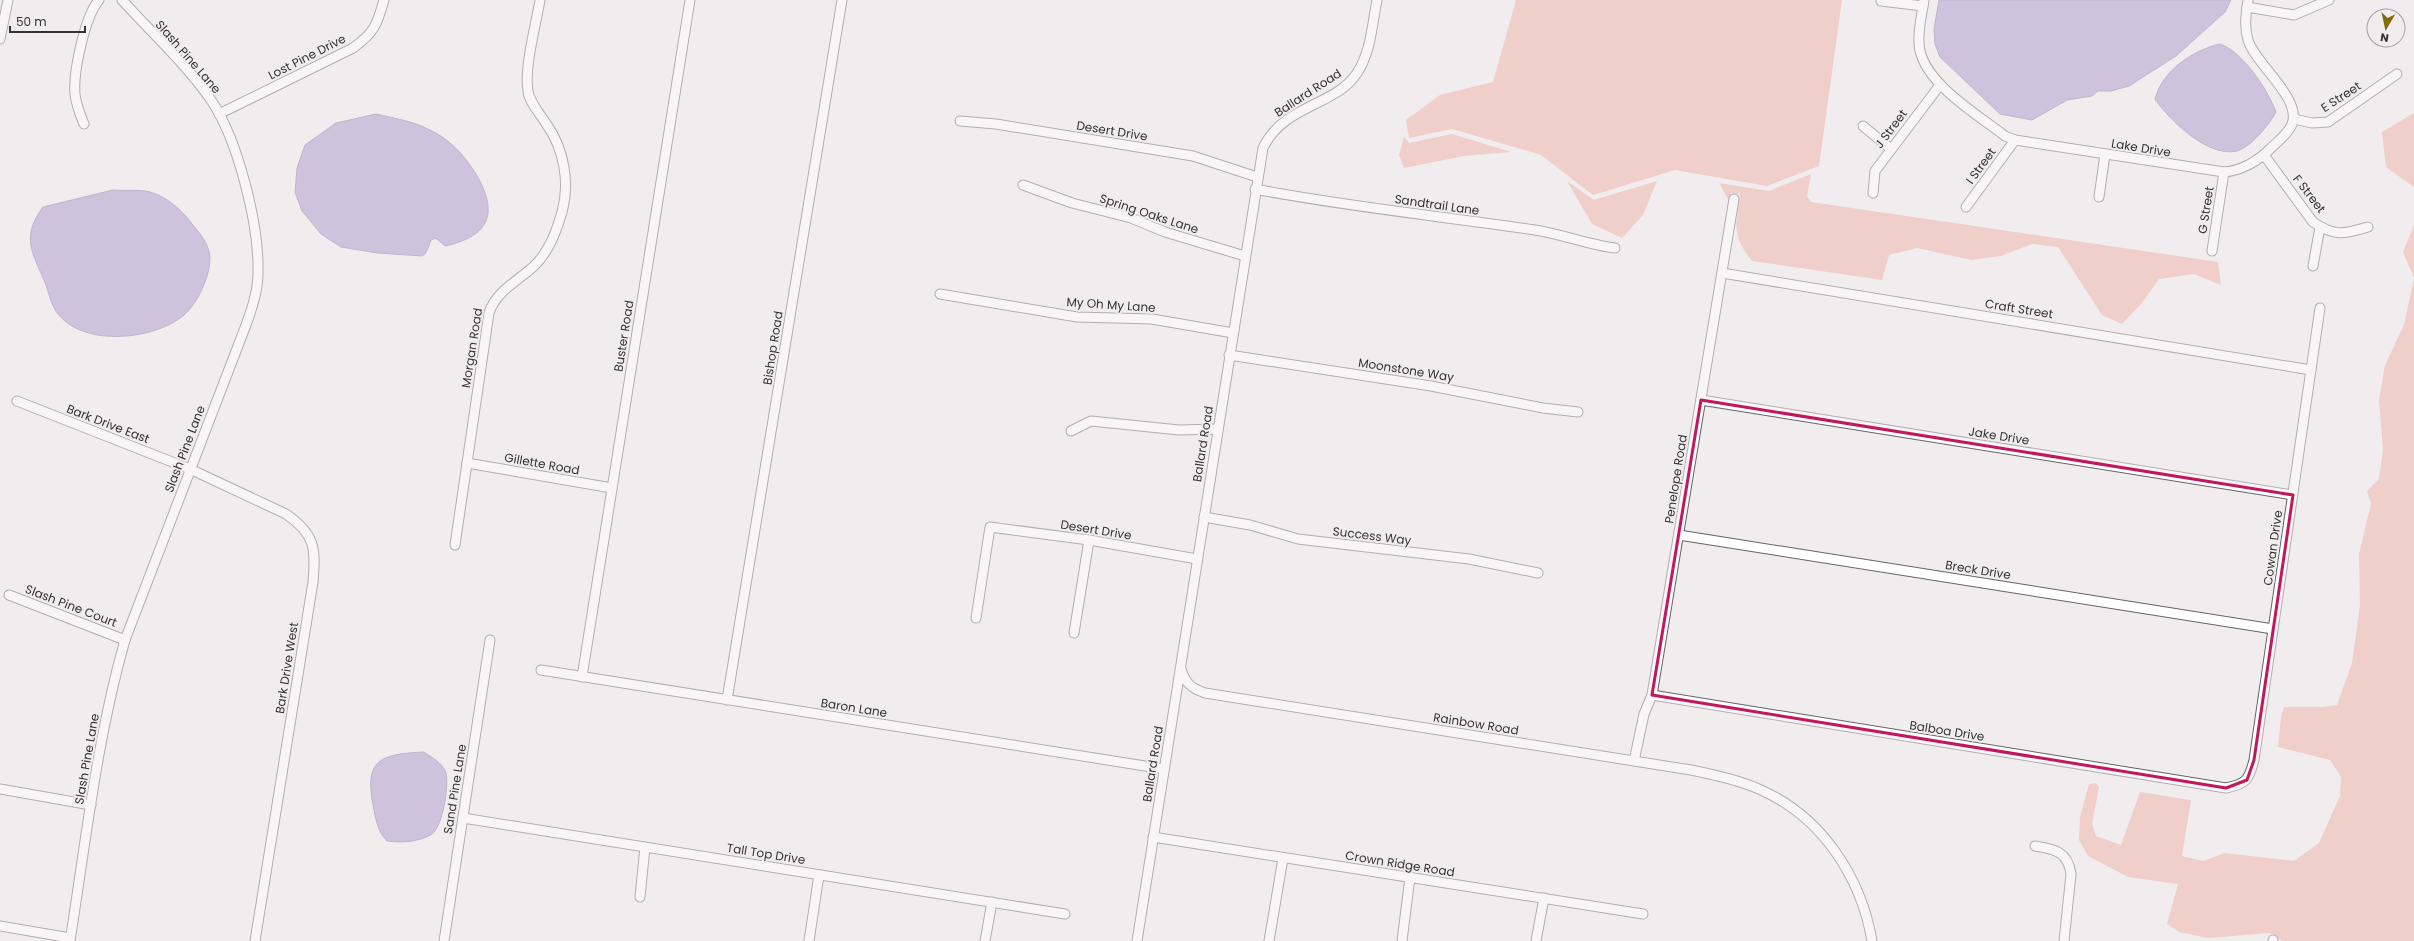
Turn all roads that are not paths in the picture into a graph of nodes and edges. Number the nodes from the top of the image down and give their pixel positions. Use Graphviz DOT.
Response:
graph roads {
  1 [pos="8,0"];
  2 [pos="99,0"];
  3 [pos="122,0"];
  4 [pos="384,0"];
  5 [pos="540,0"];
  6 [pos="690,0"];
  7 [pos="842,0"];
  8 [pos="1376,0"];
  9 [pos="2328,0"];
  10 [pos="1882,1"];
  11 [pos="1924,3"];
  12 [pos="2248,3"];
  13 [pos="0,39"];
  14 [pos="2397,74"];
  15 [pos="1940,85"];
  16 [pos="219,114"];
  17 [pos="2294,119"];
  18 [pos="960,121"];
  19 [pos="84,124"];
  20 [pos="1863,126"];
  21 [pos="2015,140"];
  22 [pos="1891,149"];
  23 [pos="2105,154"];
  24 [pos="2264,155"];
  25 [pos="2224,172"];
  26 [pos="1257,177"];
  27 [pos="1023,185"];
  28 [pos="1255,189"];
  29 [pos="1873,193"];
  30 [pos="2099,197"];
  31 [pos="1734,199"];
  32 [pos="1966,207"];
  33 [pos="2320,227"];
  34 [pos="2368,227"];
  35 [pos="1615,248"];
  36 [pos="2212,251"];
  37 [pos="1245,256"];
  38 [pos="2313,266"];
  39 [pos="1722,273"];
  40 [pos="940,294"];
  41 [pos="2320,308"];
  42 [pos="1233,333"];
  43 [pos="1229,355"];
  44 [pos="2311,370"];
  45 [pos="1701,400"];
  46 [pos="17,401"];
  47 [pos="1578,412"];
  48 [pos="1218,429"];
  49 [pos="1071,431"];
  50 [pos="467,463"];
  51 [pos="190,469"];
  52 [pos="612,488"];
  53 [pos="2293,495"];
  54 [pos="1204,517"];
  55 [pos="1679,535"];
  56 [pos="1089,540"];
  57 [pos="455,545"];
  58 [pos="1197,559"];
  59 [pos="1538,573"];
  60 [pos="9,595"];
  61 [pos="976,618"];
  62 [pos="2273,629"];
  63 [pos="1074,633"];
  64 [pos="125,640"];
  65 [pos="490,640"];
  66 [pos="1180,669"];
  67 [pos="541,670"];
  68 [pos="582,676"];
  69 [pos="1652,695"];
  70 [pos="726,700"];
  71 [pos="1634,761"];
  72 [pos="1164,770"];
  73 [pos="2238,786"];
  74 [pos="0,789"];
  75 [pos="91,805"];
  76 [pos="463,818"];
  77 [pos="1153,837"];
  78 [pos="2035,846"];
  79 [pos="645,847"];
  80 [pos="1283,858"];
  81 [pos="819,875"];
  82 [pos="1410,877"];
  83 [pos="640,897"];
  84 [pos="1544,898"];
  85 [pos="992,902"];
  86 [pos="1065,914"];
  87 [pos="1643,914"];
  88 [pos="0,926"];
  89 [pos="70,940"];
  90 [pos="255,941"];
  91 [pos="444,941"];
  92 [pos="809,941"];
  93 [pos="985,941"];
  94 [pos="1137,941"];
  95 [pos="1270,941"];
  96 [pos="1402,941"];
  97 [pos="1536,941"];
  98 [pos="1872,941"];
  99 [pos="2064,941"];
  1 -- 13 [label="street"];
  2 -- 19 [label="street"];
  3 -- 16 [label="street, Slash Pine Lane"];
  4 -- 16 [label="street, Lost Pine Drive"];
  5 -- 50 [label="street, Morgan Road"];
  6 -- 52 [label="street, Buster Road"];
  7 -- 70 [label="street, Bishop Road"];
  8 -- 26 [label="street, Ballard Road"];
  9 -- 12 [label="street"];
  10 -- 11 [label="street"];
  11 -- 15 [label="street, Lake Drive"];
  12 -- 17 [label="street"];
  14 -- 17 [label="street, E Street"];
  15 -- 21 [label="street, Lake Drive"];
  15 -- 22 [label="street, J Street"];
  16 -- 51 [label="street, Slash Pine Lane"];
  17 -- 24 [label="street, Lake Drive"];
  18 -- 26 [label="street, Desert Drive"];
  20 -- 22 [label="street"];
  21 -- 23 [label="street, Lake Drive"];
  21 -- 32 [label="street, I Street"];
  22 -- 29 [label="street, J Street"];
  23 -- 25 [label="street, Lake Drive"];
  23 -- 30 [label="street"];
  24 -- 25 [label="street, Lake Drive"];
  24 -- 33 [label="street, F Street"];
  25 -- 36 [label="street, G Street"];
  26 -- 28 [label="street, Ballard Road"];
  27 -- 37 [label="street, Spring Oaks Lane"];
  28 -- 35 [label="street, Sandtrail Lane"];
  28 -- 37 [label="street, Ballard Road"];
  31 -- 39 [label="street, Penelope Road"];
  33 -- 34 [label="street, F Street"];
  33 -- 38 [label="street"];
  37 -- 42 [label="street, Ballard Road"];
  39 -- 44 [label="street, Craft Street"];
  39 -- 45 [label="street, Penelope Road"];
  40 -- 42 [label="street, My Oh My Lane"];
  41 -- 44 [label="street, Cowan Drive"];
  42 -- 43 [label="street, Ballard Road"];
  43 -- 47 [label="street, Moonstone Way"];
  43 -- 48 [label="street, Ballard Road"];
  44 -- 53 [label="street, Cowan Drive"];
  45 -- 53 [label="street, Jake Drive"];
  45 -- 55 [label="street, Penelope Road"];
  46 -- 51 [label="street, Bark Drive East"];
  48 -- 49 [label="street"];
  48 -- 54 [label="street, Ballard Road"];
  50 -- 52 [label="street, Gillette Road"];
  50 -- 57 [label="street, Morgan Road"];
  51 -- 64 [label="street, Slash Pine Lane"];
  51 -- 90 [label="street, Bark Drive West"];
  52 -- 68 [label="street, Buster Road"];
  53 -- 62 [label="street, Cowan Drive"];
  54 -- 58 [label="street, Ballard Road"];
  54 -- 59 [label="street, Success Way"];
  55 -- 62 [label="street, Breck Drive"];
  55 -- 69 [label="street, Penelope Road"];
  56 -- 58 [label="street, Desert Drive"];
  56 -- 61 [label="street, Desert Drive"];
  56 -- 63 [label="street"];
  58 -- 66 [label="street, Ballard Road"];
  60 -- 64 [label="street, Slash Pine Court"];
  62 -- 73 [label="street, Cowan Drive"];
  64 -- 75 [label="street, Slash Pine Lane"];
  65 -- 76 [label="street, Sand Pine Lane"];
  66 -- 71 [label="street, Rainbow Road"];
  66 -- 72 [label="street, Ballard Road"];
  67 -- 68 [label="street, Baron Lane"];
  68 -- 70 [label="street, Baron Lane"];
  69 -- 71 [label="street, Penelope Road"];
  69 -- 73 [label="street, Balboa Drive"];
  70 -- 72 [label="street, Baron Lane"];
  71 -- 98 [label="street, Rainbow Road"];
  72 -- 77 [label="street, Ballard Road"];
  74 -- 75 [label="street"];
  75 -- 89 [label="street, Slash Pine Lane"];
  76 -- 79 [label="street, Tall Top Drive"];
  76 -- 91 [label="street, Sand Pine Lane"];
  77 -- 80 [label="street, Crown Ridge Road"];
  77 -- 94 [label="street, Ballard Road"];
  78 -- 99 [label="street"];
  79 -- 81 [label="street, Tall Top Drive"];
  79 -- 83 [label="street"];
  80 -- 82 [label="street, Crown Ridge Road"];
  80 -- 95 [label="street"];
  81 -- 85 [label="street, Tall Top Drive"];
  81 -- 92 [label="street"];
  82 -- 84 [label="street, Crown Ridge Road"];
  82 -- 96 [label="street"];
  84 -- 87 [label="street, Crown Ridge Road"];
  84 -- 97 [label="street"];
  85 -- 86 [label="street, Tall Top Drive"];
  85 -- 93 [label="street"];
  88 -- 89 [label="street"];
}
